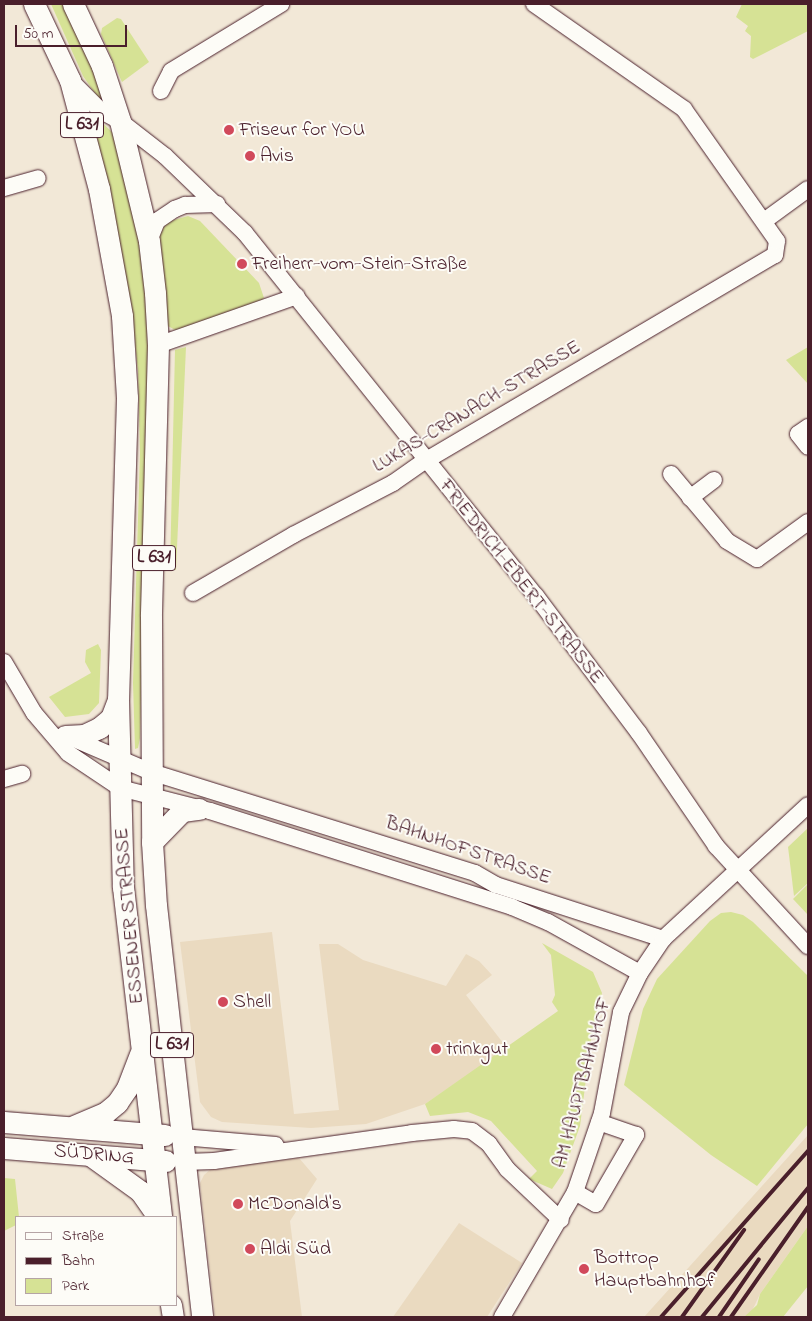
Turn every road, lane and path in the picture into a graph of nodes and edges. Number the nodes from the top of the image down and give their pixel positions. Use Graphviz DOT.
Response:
graph roads {
  1 [pos="34,4"];
  2 [pos="73,4"];
  3 [pos="281,4"];
  4 [pos="534,4"];
  5 [pos="70,80"];
  6 [pos="161,90"];
  7 [pos="120,121"];
  8 [pos="38,178"];
  9 [pos="4,188"];
  10 [pos="808,189"];
  11 [pos="217,204"];
  12 [pos="764,221"];
  13 [pos="149,241"];
  14 [pos="297,296"];
  15 [pos="158,345"];
  16 [pos="808,427"];
  17 [pos="808,447"];
  18 [pos="425,461"];
  19 [pos="671,474"];
  20 [pos="714,480"];
  21 [pos="690,498"];
  22 [pos="808,523"];
  23 [pos="193,593"];
  24 [pos="4,662"];
  25 [pos="118,700"];
  26 [pos="34,714"];
  27 [pos="66,736"];
  28 [pos="120,761"];
  29 [pos="151,772"];
  30 [pos="22,774"];
  31 [pos="4,779"];
  32 [pos="120,788"];
  33 [pos="154,798"];
  34 [pos="808,805"];
  35 [pos="199,809"];
  36 [pos="152,842"];
  37 [pos="740,871"];
  38 [pos="663,939"];
  39 [pos="808,946"];
  40 [pos="640,973"];
  41 [pos="142,1046"];
  42 [pos="4,1122"];
  43 [pos="599,1122"];
  44 [pos="70,1127"];
  45 [pos="151,1133"];
  46 [pos="182,1137"];
  47 [pos="308,1147"];
  48 [pos="4,1148"];
  49 [pos="88,1153"];
  50 [pos="153,1160"];
  51 [pos="184,1162"];
  52 [pos="575,1192"];
  53 [pos="158,1216"];
  54 [pos="159,1216"];
  55 [pos="561,1220"];
  56 [pos="202,1317"];
  57 [pos="502,1317"];
  1 -- 5 [label="main road, FRIEDRICH-EBERT-STRASSE / L 631"];
  2 -- 7 [label="main road, L 631"];
  3 -- 6 [label="street"];
  4 -- 12 [label="street"];
  5 -- 7 [label="street, FRIEDRICH-EBERT-STRASSE"];
  5 -- 25 [label="main road, FRIEDRICH-EBERT-STRASSE / L 631"];
  7 -- 11 [label="street, FRIEDRICH-EBERT-STRASSE"];
  7 -- 13 [label="main road, L 631"];
  8 -- 9 [label="street"];
  10 -- 12 [label="street"];
  11 -- 13 [label="street"];
  11 -- 14 [label="street, FRIEDRICH-EBERT-STRASSE"];
  12 -- 18 [label="street, LUKAS-CRANACH-STRASSE"];
  13 -- 15 [label="main road, L 631"];
  14 -- 15 [label="street"];
  14 -- 18 [label="street, FRIEDRICH-EBERT-STRASSE"];
  15 -- 29 [label="main road, L 631"];
  16 -- 17 [label="street"];
  18 -- 23 [label="street, LUKAS-CRANACH-STRASSE"];
  18 -- 37 [label="street, FRIEDRICH-EBERT-STRASSE"];
  19 -- 21 [label="street"];
  20 -- 21 [label="street"];
  21 -- 22 [label="street"];
  24 -- 26 [label="street"];
  25 -- 27 [label="main road"];
  25 -- 28 [label="main road, L 631"];
  26 -- 27 [label="street"];
  26 -- 32 [label="street"];
  27 -- 28 [label="street, BAHNHOFSTRASSE"];
  28 -- 29 [label="street, BAHNHOFSTRASSE"];
  28 -- 32 [label="main road, L 631"];
  29 -- 33 [label="main road, L 631"];
  29 -- 38 [label="street, BAHNHOFSTRASSE"];
  30 -- 31 [label="street"];
  32 -- 33 [label="street, BAHNHOFSTRASSE"];
  32 -- 41 [label="main road, ESSENER STRASSE / L 631"];
  33 -- 35 [label="street, BAHNHOFSTRASSE"];
  33 -- 36 [label="main road, ESSENER STRASSE / L 631"];
  34 -- 37 [label="street"];
  35 -- 36 [label="main road"];
  35 -- 40 [label="street, BAHNHOFSTRASSE"];
  36 -- 46 [label="main road, ESSENER STRASSE / L 631"];
  37 -- 38 [label="street"];
  37 -- 39 [label="street"];
  38 -- 40 [label="street, AM HAUPTBAHNHOF"];
  40 -- 43 [label="street, AM HAUPTBAHNHOF"];
  41 -- 44 [label="main road"];
  41 -- 45 [label="main road, ESSENER STRASSE / L 631"];
  42 -- 44 [label="main road, SÜDRING"];
  43 -- 52 [label="street, AM HAUPTBAHNHOF"];
  43 -- 52 [label="street"];
  44 -- 45 [label="main road, SÜDRING"];
  45 -- 46 [label="main road, SÜDRING"];
  45 -- 50 [label="main road, ESSENER STRASSE / L 631"];
  46 -- 47 [label="street"];
  46 -- 51 [label="main road, ESSENER STRASSE / L 631"];
  47 -- 51 [label="street"];
  47 -- 55 [label="street"];
  48 -- 49 [label="main road, SÜDRING"];
  49 -- 50 [label="main road, SÜDRING"];
  49 -- 53 [label="main road"];
  50 -- 51 [label="main road, SÜDRING"];
  50 -- 54 [label="main road, ESSENER STRASSE / L 631"];
  51 -- 56 [label="main road, ESSENER STRASSE / L 631"];
  52 -- 55 [label="street, AM HAUPTBAHNHOF"];
  55 -- 57 [label="street, AM HAUPTBAHNHOF"];
}
